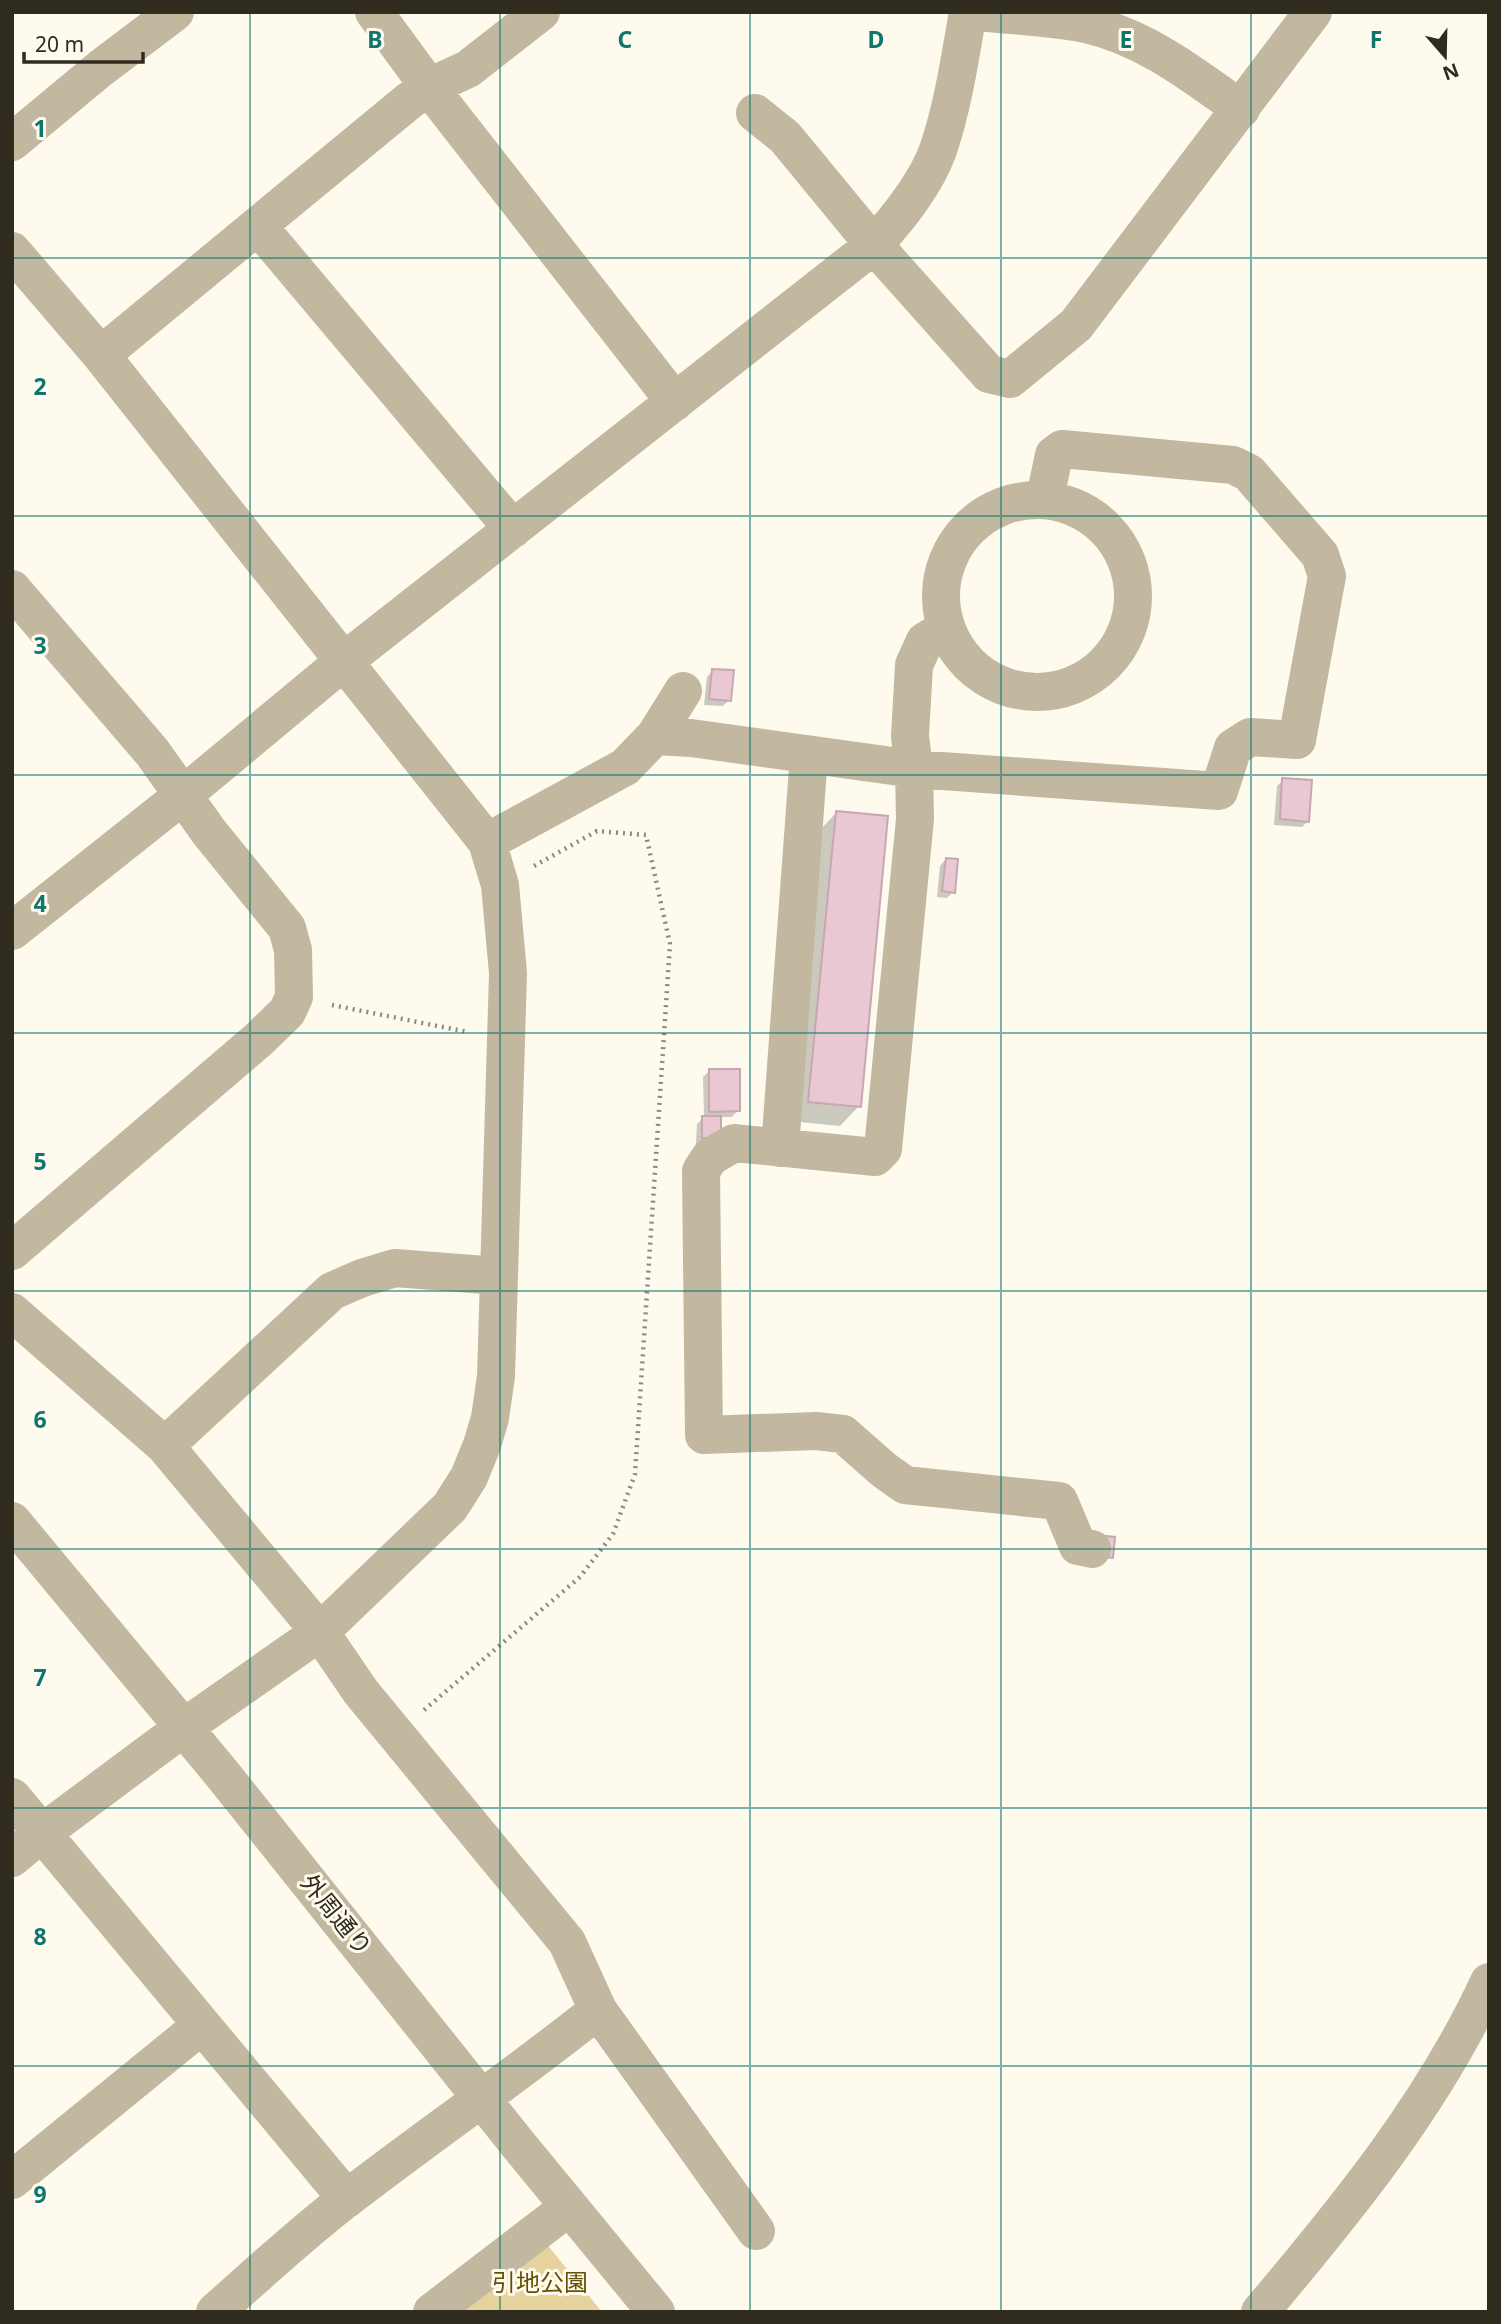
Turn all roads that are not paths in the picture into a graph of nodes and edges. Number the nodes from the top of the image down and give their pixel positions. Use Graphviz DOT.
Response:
graph roads {
  1 [pos="175,12"];
  2 [pos="374,12"];
  3 [pos="541,12"];
  4 [pos="968,12"];
  5 [pos="979,12"];
  6 [pos="1313,12"];
  7 [pos="429,87"];
  8 [pos="1241,109"];
  9 [pos="755,113"];
  10 [pos="12,142"];
  11 [pos="258,226"];
  12 [pos="874,245"];
  13 [pos="12,251"];
  14 [pos="101,355"];
  15 [pos="675,402"];
  16 [pos="1045,498"];
  17 [pos="513,529"];
  18 [pos="12,589"];
  19 [pos="945,629"];
  20 [pos="343,662"];
  21 [pos="683,691"];
  22 [pos="655,736"];
  23 [pos="809,755"];
  24 [pos="914,769"];
  25 [pos="182,796"];
  26 [pos="487,842"];
  27 [pos="12,930"];
  28 [pos="780,1148"];
  29 [pos="12,1251"];
  30 [pos="498,1276"];
  31 [pos="12,1312"];
  32 [pos="165,1446"];
  33 [pos="12,1521"];
  34 [pos="1092,1549"];
  35 [pos="320,1632"];
  36 [pos="183,1728"];
  37 [pos="12,1797"];
  38 [pos="42,1833"];
  39 [pos="12,1858"];
  40 [pos="1489,1982"];
  41 [pos="598,2010"];
  42 [pos="202,2025"];
  43 [pos="481,2097"];
  44 [pos="12,2180"];
  45 [pos="347,2199"];
  46 [pos="569,2207"];
  47 [pos="756,2231"];
  48 [pos="215,2312"];
  49 [pos="432,2312"];
  50 [pos="656,2312"];
  51 [pos="1260,2312"];
  1 -- 10 [label="street"];
  2 -- 7 [label="street"];
  3 -- 7 [label="street"];
  4 -- 12 [label="street"];
  5 -- 8 [label="street"];
  6 -- 8 [label="street"];
  7 -- 11 [label="street"];
  7 -- 15 [label="street"];
  8 -- 12 [label="street"];
  9 -- 12 [label="street"];
  11 -- 14 [label="street"];
  11 -- 17 [label="street"];
  12 -- 15 [label="street"];
  13 -- 14 [label="street"];
  14 -- 20 [label="street"];
  15 -- 17 [label="street"];
  16 -- 19 [label="street"];
  16 -- 19 [label="street"];
  16 -- 24 [label="street"];
  17 -- 20 [label="street"];
  18 -- 25 [label="street"];
  19 -- 24 [label="street"];
  20 -- 25 [label="street"];
  20 -- 26 [label="street"];
  21 -- 22 [label="street"];
  22 -- 23 [label="street"];
  22 -- 26 [label="street"];
  23 -- 24 [label="street"];
  23 -- 28 [label="street"];
  24 -- 28 [label="street"];
  25 -- 27 [label="street"];
  25 -- 29 [label="street"];
  26 -- 30 [label="street"];
  28 -- 34 [label="street"];
  30 -- 32 [label="street"];
  30 -- 35 [label="street"];
  31 -- 32 [label="street"];
  32 -- 35 [label="street"];
  33 -- 36 [label="street, 外周通り"];
  35 -- 36 [label="street"];
  35 -- 41 [label="street"];
  36 -- 38 [label="street"];
  36 -- 43 [label="street, 外周通り"];
  37 -- 38 [label="street"];
  38 -- 39 [label="street"];
  38 -- 42 [label="street"];
  40 -- 51 [label="street"];
  41 -- 43 [label="street"];
  41 -- 47 [label="street"];
  42 -- 44 [label="street"];
  42 -- 45 [label="street"];
  43 -- 45 [label="street"];
  43 -- 46 [label="street, 外周通り"];
  45 -- 48 [label="street"];
  46 -- 49 [label="street"];
  46 -- 50 [label="street, 外周通り"];
}
